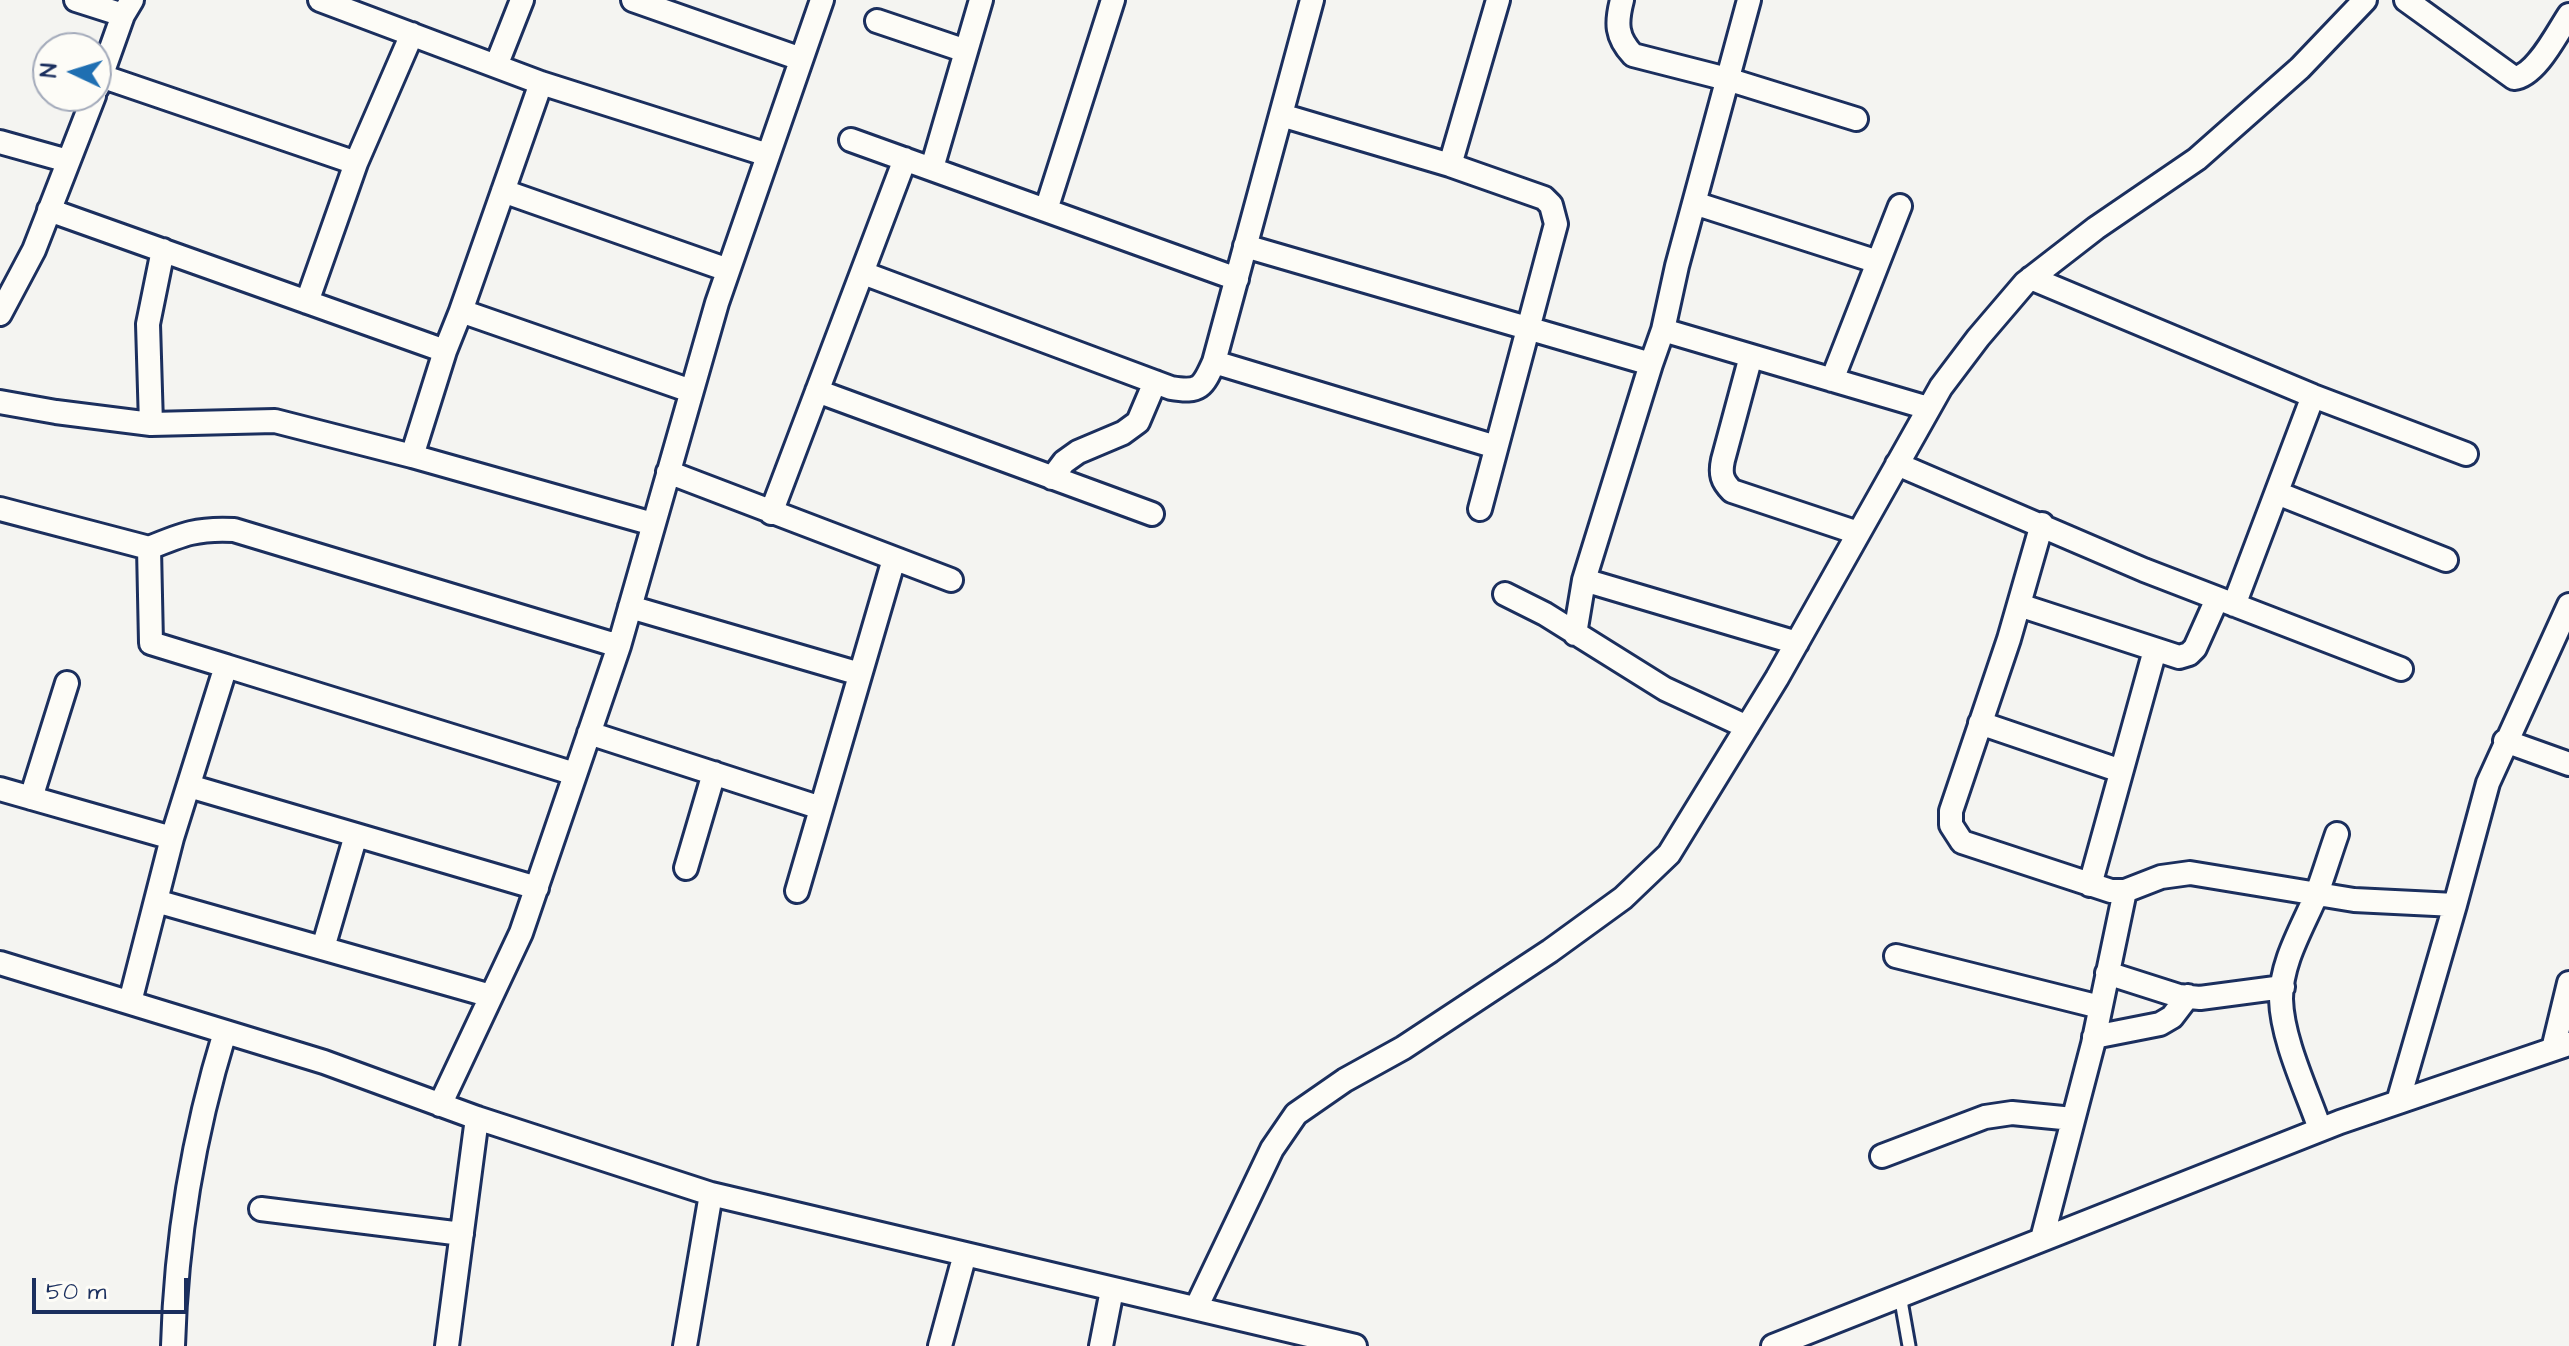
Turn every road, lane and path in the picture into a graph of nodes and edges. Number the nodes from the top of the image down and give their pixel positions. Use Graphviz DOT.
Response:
graph roads {
  1 [pos="76,0"];
  2 [pos="522,0"];
  3 [pos="633,0"];
  4 [pos="822,0"];
  5 [pos="981,0"];
  6 [pos="1113,0"];
  7 [pos="1312,0"];
  8 [pos="1498,0"];
  9 [pos="1622,0"];
  10 [pos="1749,0"];
  11 [pos="2365,0"];
  12 [pos="2406,0"];
  13 [pos="332,2"];
  14 [pos="127,7"];
  15 [pos="2569,15"];
  16 [pos="877,21"];
  17 [pos="412,34"];
  18 [pos="112,48"];
  19 [pos="966,51"];
  20 [pos="801,59"];
  21 [pos="496,66"];
  22 [pos="1727,79"];
  23 [pos="541,83"];
  24 [pos="112,92"];
  25 [pos="87,112"];
  26 [pos="1281,115"];
  27 [pos="1856,119"];
  28 [pos="851,140"];
  29 [pos="0,142"];
  30 [pos="768,155"];
  31 [pos="905,159"];
  32 [pos="68,161"];
  33 [pos="356,163"];
  34 [pos="1450,165"];
  35 [pos="932,168"];
  36 [pos="503,191"];
  37 [pos="1694,203"];
  38 [pos="1900,206"];
  39 [pos="49,210"];
  40 [pos="1046,210"];
  41 [pos="1245,246"];
  42 [pos="163,250"];
  43 [pos="1878,262"];
  44 [pos="728,270"];
  45 [pos="863,273"];
  46 [pos="2031,278"];
  47 [pos="9,279"];
  48 [pos="1237,279"];
  49 [pos="307,302"];
  50 [pos="461,311"];
  51 [pos="0,314"];
  52 [pos="1529,329"];
  53 [pos="1663,330"];
  54 [pos="445,351"];
  55 [pos="1751,356"];
  56 [pos="1214,362"];
  57 [pos="1651,364"];
  58 [pos="1832,380"];
  59 [pos="1155,382"];
  60 [pos="691,391"];
  61 [pos="817,391"];
  62 [pos="2313,396"];
  63 [pos="0,402"];
  64 [pos="1928,408"];
  65 [pos="151,424"];
  66 [pos="1496,447"];
  67 [pos="2466,454"];
  68 [pos="412,456"];
  69 [pos="1897,464"];
  70 [pos="668,472"];
  71 [pos="1052,478"];
  72 [pos="2277,493"];
  73 [pos="0,509"];
  74 [pos="1480,509"];
  75 [pos="771,513"];
  76 [pos="1152,514"];
  77 [pos="653,524"];
  78 [pos="2042,524"];
  79 [pos="1858,533"];
  80 [pos="149,548"];
  81 [pos="894,559"];
  82 [pos="2446,560"];
  83 [pos="951,580"];
  84 [pos="1584,580"];
  85 [pos="1505,594"];
  86 [pos="2226,602"];
  87 [pos="2019,605"];
  88 [pos="2569,605"];
  89 [pos="630,607"];
  90 [pos="1575,634"];
  91 [pos="1797,643"];
  92 [pos="619,646"];
  93 [pos="2560,647"];
  94 [pos="2155,650"];
  95 [pos="226,666"];
  96 [pos="2401,669"];
  97 [pos="860,674"];
  98 [pos="67,683"];
  99 [pos="1980,723"];
  100 [pos="1747,727"];
  101 [pos="589,733"];
  102 [pos="2505,741"];
  103 [pos="2569,764"];
  104 [pos="2121,771"];
  105 [pos="714,773"];
  106 [pos="575,774"];
  107 [pos="189,786"];
  108 [pos="0,789"];
  109 [pos="31,798"];
  110 [pos="821,808"];
  111 [pos="2337,834"];
  112 [pos="356,835"];
  113 [pos="172,838"];
  114 [pos="686,868"];
  115 [pos="2090,885"];
  116 [pos="537,888"];
  117 [pos="797,891"];
  118 [pos="2125,891"];
  119 [pos="2316,894"];
  120 [pos="156,901"];
  121 [pos="2455,905"];
  122 [pos="323,948"];
  123 [pos="1896,956"];
  124 [pos="0,963"];
  125 [pos="2107,973"];
  126 [pos="2569,983"];
  127 [pos="2283,987"];
  128 [pos="491,996"];
  129 [pos="2188,996"];
  130 [pos="130,1002"];
  131 [pos="2100,1007"];
  132 [pos="225,1032"];
  133 [pos="2094,1037"];
  134 [pos="2561,1046"];
  135 [pos="2398,1102"];
  136 [pos="440,1105"];
  137 [pos="477,1118"];
  138 [pos="2073,1119"];
  139 [pos="2320,1129"];
  140 [pos="1882,1156"];
  141 [pos="711,1194"];
  142 [pos="261,1209"];
  143 [pos="462,1234"];
  144 [pos="2042,1239"];
  145 [pos="965,1254"];
  146 [pos="1112,1290"];
  147 [pos="1900,1295"];
  148 [pos="1196,1308"];
  149 [pos="1785,1344"];
  150 [pos="173,1346"];
  151 [pos="447,1346"];
  152 [pos="685,1346"];
  153 [pos="940,1346"];
  154 [pos="1101,1346"];
  155 [pos="1355,1346"];
  156 [pos="1909,1346"];
  1 -- 14 [label="street"];
  2 -- 21 [label="street"];
  3 -- 20 [label="street"];
  4 -- 20 [label="street"];
  5 -- 19 [label="street"];
  6 -- 40 [label="street"];
  7 -- 26 [label="street"];
  8 -- 34 [label="street"];
  9 -- 22 [label="street"];
  10 -- 22 [label="street"];
  11 -- 46 [label="street"];
  12 -- 15 [label="street"];
  13 -- 17 [label="street"];
  14 -- 18 [label="street"];
  16 -- 19 [label="street"];
  17 -- 21 [label="street"];
  17 -- 33 [label="street"];
  19 -- 35 [label="street"];
  20 -- 30 [label="street"];
  21 -- 23 [label="street"];
  22 -- 27 [label="street"];
  22 -- 37 [label="street"];
  23 -- 30 [label="street"];
  23 -- 36 [label="street"];
  24 -- 33 [label="street"];
  25 -- 32 [label="street"];
  26 -- 34 [label="street"];
  26 -- 41 [label="street"];
  28 -- 31 [label="street"];
  29 -- 32 [label="street"];
  30 -- 44 [label="street"];
  31 -- 35 [label="street"];
  31 -- 45 [label="street"];
  32 -- 39 [label="street"];
  33 -- 49 [label="street"];
  34 -- 52 [label="street"];
  35 -- 40 [label="street"];
  36 -- 44 [label="street"];
  36 -- 50 [label="street"];
  37 -- 43 [label="street"];
  37 -- 53 [label="street"];
  38 -- 43 [label="street"];
  39 -- 42 [label="street"];
  39 -- 47 [label="street"];
  40 -- 48 [label="street"];
  41 -- 48 [label="street"];
  41 -- 52 [label="street"];
  42 -- 49 [label="street"];
  42 -- 65 [label="street"];
  43 -- 58 [label="street"];
  44 -- 60 [label="street"];
  45 -- 59 [label="street"];
  45 -- 61 [label="street"];
  46 -- 62 [label="street"];
  46 -- 64 [label="street"];
  47 -- 51 [label="street"];
  48 -- 56 [label="street"];
  49 -- 54 [label="street"];
  50 -- 54 [label="street"];
  50 -- 60 [label="street"];
  52 -- 57 [label="street"];
  52 -- 66 [label="street"];
  53 -- 55 [label="street"];
  53 -- 57 [label="street"];
  54 -- 68 [label="street"];
  55 -- 58 [label="street"];
  55 -- 79 [label="street"];
  56 -- 59 [label="street"];
  56 -- 66 [label="street"];
  57 -- 84 [label="street"];
  58 -- 64 [label="street"];
  59 -- 71 [label="street"];
  60 -- 70 [label="street"];
  61 -- 71 [label="street"];
  61 -- 75 [label="street"];
  62 -- 67 [label="street"];
  62 -- 72 [label="street"];
  63 -- 65 [label="street"];
  64 -- 69 [label="street"];
  65 -- 68 [label="street"];
  66 -- 74 [label="street"];
  68 -- 77 [label="street"];
  69 -- 78 [label="street"];
  69 -- 79 [label="street"];
  70 -- 75 [label="street"];
  70 -- 77 [label="street"];
  71 -- 76 [label="street"];
  72 -- 82 [label="street"];
  72 -- 86 [label="street"];
  73 -- 80 [label="street"];
  75 -- 81 [label="street"];
  77 -- 89 [label="street"];
  78 -- 86 [label="street"];
  78 -- 87 [label="street"];
  79 -- 91 [label="street"];
  80 -- 92 [label="street"];
  80 -- 95 [label="street"];
  81 -- 83 [label="street"];
  81 -- 97 [label="street"];
  84 -- 90 [label="street"];
  84 -- 91 [label="street"];
  85 -- 90 [label="street"];
  86 -- 94 [label="street"];
  86 -- 96 [label="street"];
  87 -- 94 [label="street"];
  87 -- 99 [label="street"];
  88 -- 93 [label="street"];
  89 -- 92 [label="street"];
  89 -- 97 [label="street"];
  90 -- 100 [label="street"];
  91 -- 100 [label="street"];
  92 -- 101 [label="street"];
  93 -- 102 [label="street"];
  94 -- 104 [label="street"];
  95 -- 106 [label="street"];
  95 -- 107 [label="street"];
  97 -- 110 [label="street"];
  98 -- 109 [label="street"];
  99 -- 104 [label="street"];
  99 -- 115 [label="street"];
  100 -- 148 [label="street"];
  101 -- 105 [label="street"];
  101 -- 106 [label="street"];
  102 -- 103 [label="street"];
  102 -- 121 [label="street"];
  104 -- 115 [label="street"];
  105 -- 110 [label="street"];
  105 -- 114 [label="street"];
  106 -- 116 [label="street"];
  107 -- 112 [label="street"];
  107 -- 113 [label="street"];
  108 -- 109 [label="street"];
  109 -- 113 [label="street"];
  110 -- 117 [label="street"];
  111 -- 119 [label="street"];
  112 -- 116 [label="street"];
  112 -- 122 [label="street"];
  113 -- 120 [label="street"];
  115 -- 118 [label="street"];
  116 -- 128 [label="street"];
  118 -- 119 [label="street"];
  118 -- 125 [label="street"];
  119 -- 121 [label="street"];
  119 -- 127 [label="street"];
  120 -- 122 [label="street"];
  120 -- 130 [label="street"];
  121 -- 135 [label="street"];
  122 -- 128 [label="street"];
  123 -- 131 [label="street"];
  124 -- 130 [label="street"];
  125 -- 129 [label="street"];
  125 -- 131 [label="street"];
  126 -- 134 [label="street"];
  127 -- 129 [label="street"];
  127 -- 139 [label="street"];
  128 -- 136 [label="street"];
  129 -- 133 [label="street"];
  130 -- 132 [label="street"];
  131 -- 133 [label="street"];
  132 -- 136 [label="street"];
  132 -- 150 [label="street"];
  133 -- 138 [label="street"];
  134 -- 135 [label="street"];
  135 -- 139 [label="street"];
  136 -- 137 [label="street"];
  137 -- 141 [label="street"];
  137 -- 143 [label="street"];
  138 -- 140 [label="street"];
  138 -- 144 [label="street"];
  139 -- 144 [label="street"];
  141 -- 145 [label="street"];
  141 -- 152 [label="street"];
  142 -- 143 [label="street"];
  143 -- 151 [label="street"];
  144 -- 147 [label="street"];
  145 -- 146 [label="street"];
  145 -- 153 [label="street"];
  146 -- 148 [label="street"];
  146 -- 154 [label="street"];
  147 -- 149 [label="street"];
  147 -- 156 [label="lane"];
  148 -- 155 [label="street"];
}
